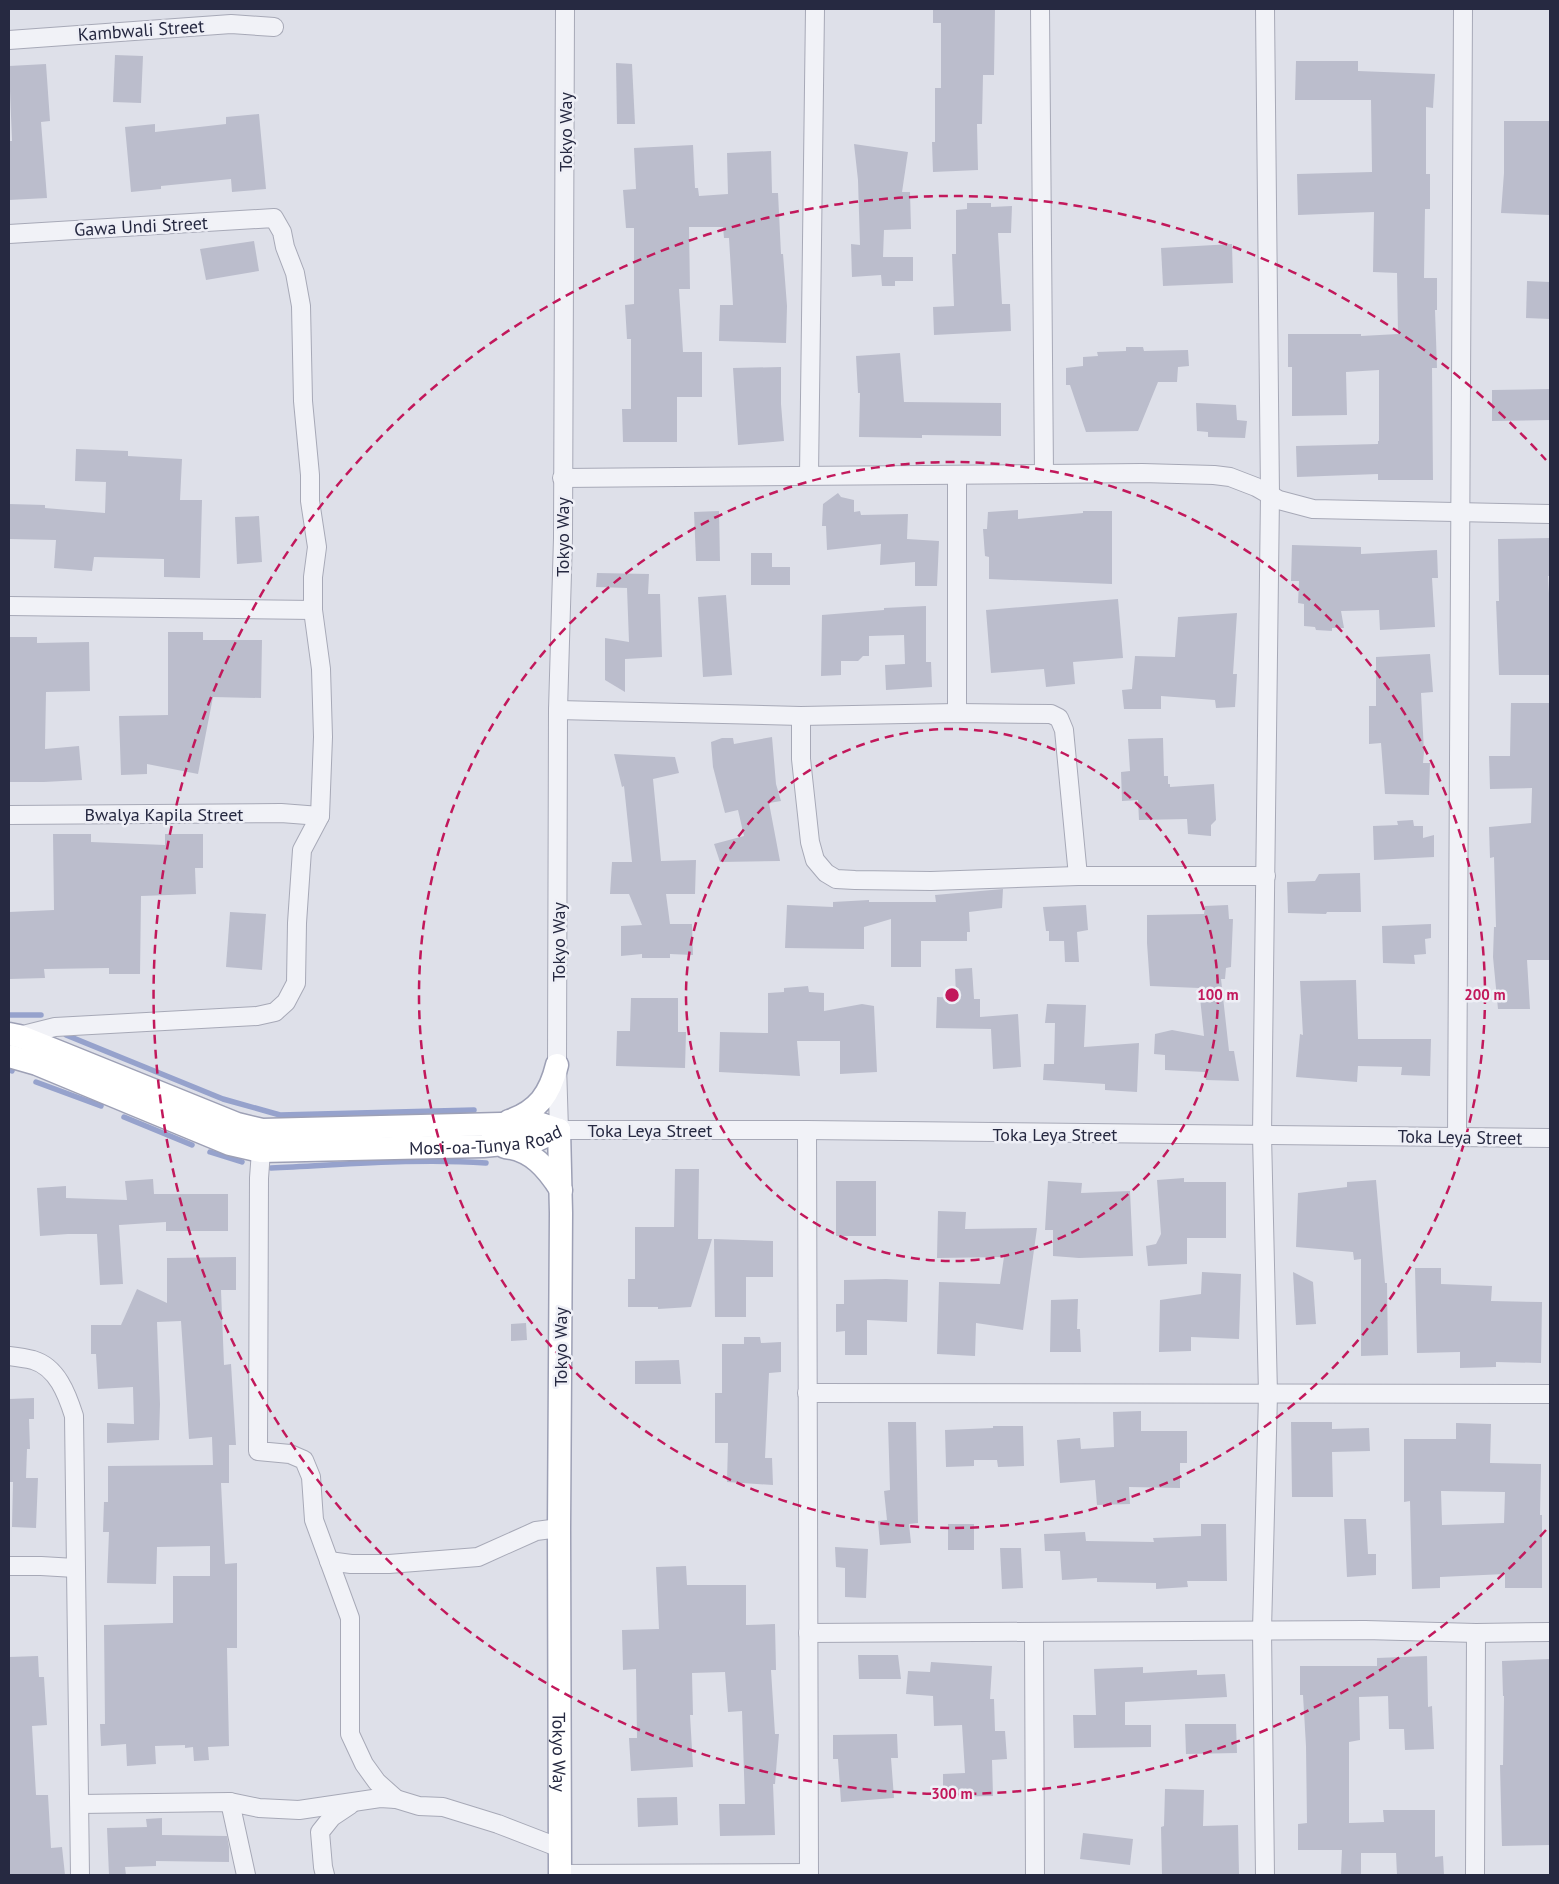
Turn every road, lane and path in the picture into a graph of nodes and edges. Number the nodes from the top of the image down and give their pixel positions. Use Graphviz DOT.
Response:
graph roads {
  1 [pos="565,9"];
  2 [pos="815,9"];
  3 [pos="1040,9"];
  4 [pos="1265,9"];
  5 [pos="1463,9"];
  6 [pos="274,27"];
  7 [pos="9,40"];
  8 [pos="9,234"];
  9 [pos="1044,474"];
  10 [pos="808,475"];
  11 [pos="958,476"];
  12 [pos="562,478"];
  13 [pos="1270,495"];
  14 [pos="1460,512"];
  15 [pos="1550,514"];
  16 [pos="9,606"];
  17 [pos="313,610"];
  18 [pos="558,710"];
  19 [pos="957,714"];
  20 [pos="801,716"];
  21 [pos="9,815"];
  22 [pos="320,816"];
  23 [pos="1078,876"];
  24 [pos="1266,876"];
  25 [pos="12,1041"];
  26 [pos="9,1056"];
  27 [pos="557,1065"];
  28 [pos="503,1123"];
  29 [pos="559,1130"];
  30 [pos="807,1130"];
  31 [pos="1262,1135"];
  32 [pos="1458,1137"];
  33 [pos="1550,1138"];
  34 [pos="483,1146"];
  35 [pos="261,1151"];
  36 [pos="560,1190"];
  37 [pos="9,1356"];
  38 [pos="807,1394"];
  39 [pos="1268,1394"];
  40 [pos="1550,1394"];
  41 [pos="559,1528"];
  42 [pos="329,1561"];
  43 [pos="9,1566"];
  44 [pos="75,1568"];
  45 [pos="1262,1630"];
  46 [pos="1034,1632"];
  47 [pos="1550,1632"];
  48 [pos="808,1633"];
  49 [pos="1476,1634"];
  50 [pos="396,1799"];
  51 [pos="230,1802"];
  52 [pos="355,1802"];
  53 [pos="80,1804"];
  54 [pos="560,1848"];
  55 [pos="560,1874"];
  56 [pos="808,1874"];
  57 [pos="80,1875"];
  58 [pos="246,1875"];
  59 [pos="325,1875"];
  60 [pos="1034,1875"];
  61 [pos="1265,1875"];
  62 [pos="1475,1875"];
  1 -- 12 [label="street, Tokyo Way"];
  2 -- 10 [label="street"];
  3 -- 9 [label="street"];
  4 -- 13 [label="street"];
  5 -- 14 [label="street"];
  6 -- 7 [label="street, Kambwali Street"];
  8 -- 17 [label="street, Gawa Undi Street"];
  9 -- 11 [label="street"];
  9 -- 13 [label="street"];
  10 -- 11 [label="street"];
  10 -- 12 [label="street"];
  11 -- 19 [label="street"];
  12 -- 18 [label="street, Tokyo Way"];
  13 -- 14 [label="street"];
  13 -- 24 [label="street"];
  14 -- 15 [label="street"];
  14 -- 32 [label="street"];
  16 -- 17 [label="street"];
  17 -- 22 [label="street"];
  18 -- 20 [label="street"];
  18 -- 27 [label="street, Tokyo Way"];
  19 -- 20 [label="street"];
  19 -- 23 [label="street"];
  20 -- 23 [label="street"];
  21 -- 22 [label="street, Bwalya Kapila Street"];
  22 -- 25 [label="street"];
  23 -- 24 [label="street"];
  24 -- 31 [label="street"];
  25 -- 28 [label="main road, Mosi-oa-Tunya Road"];
  26 -- 35 [label="main road, Mosi-oa-Tunya Road"];
  27 -- 28 [label="main road"];
  27 -- 29 [label="street, Tokyo Way"];
  28 -- 29 [label="main road, Mosi-oa-Tunya Road"];
  29 -- 30 [label="street, Toka Leya Street"];
  29 -- 34 [label="main road, Mosi-oa-Tunya Road"];
  29 -- 36 [label="main road, Tokyo Way"];
  30 -- 31 [label="street, Toka Leya Street"];
  30 -- 38 [label="street"];
  31 -- 32 [label="street, Toka Leya Street"];
  31 -- 39 [label="street"];
  32 -- 33 [label="street, Toka Leya Street"];
  34 -- 35 [label="main road, Mosi-oa-Tunya Road"];
  34 -- 36 [label="main road"];
  35 -- 42 [label="street"];
  36 -- 41 [label="main road, Tokyo Way"];
  37 -- 44 [label="street"];
  38 -- 39 [label="street"];
  38 -- 48 [label="street"];
  39 -- 40 [label="street"];
  39 -- 45 [label="street"];
  41 -- 42 [label="street"];
  41 -- 54 [label="main road, Tokyo Way"];
  42 -- 50 [label="street"];
  43 -- 44 [label="street"];
  44 -- 53 [label="street"];
  45 -- 46 [label="street"];
  45 -- 49 [label="street"];
  45 -- 61 [label="street"];
  46 -- 48 [label="street"];
  46 -- 60 [label="street"];
  47 -- 49 [label="street"];
  48 -- 56 [label="street"];
  49 -- 62 [label="street"];
  50 -- 52 [label="street"];
  50 -- 54 [label="street"];
  51 -- 52 [label="street"];
  51 -- 53 [label="street"];
  51 -- 58 [label="street"];
  52 -- 59 [label="street"];
  53 -- 57 [label="street"];
  54 -- 55 [label="main road, Tokyo Way"];
  55 -- 56 [label="street"];
}
